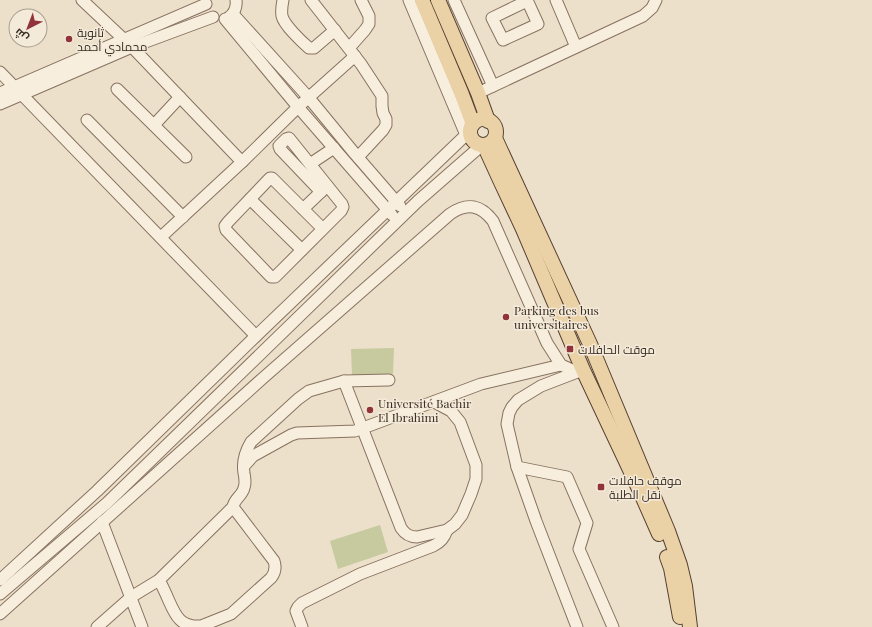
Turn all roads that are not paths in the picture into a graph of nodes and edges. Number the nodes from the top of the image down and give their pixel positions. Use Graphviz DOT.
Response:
graph roads {
  1 [pos="82,0"];
  2 [pos="236,0"];
  3 [pos="284,0"];
  4 [pos="311,0"];
  5 [pos="361,0"];
  6 [pos="409,0"];
  7 [pos="422,0"];
  8 [pos="438,0"];
  9 [pos="454,0"];
  10 [pos="556,0"];
  11 [pos="656,0"];
  12 [pos="206,2"];
  13 [pos="229,16"];
  14 [pos="213,17"];
  15 [pos="335,30"];
  16 [pos="123,39"];
  17 [pos="132,47"];
  18 [pos="576,47"];
  19 [pos="352,52"];
  20 [pos="0,72"];
  21 [pos="493,86"];
  22 [pos="117,89"];
  23 [pos="18,91"];
  24 [pos="0,93"];
  25 [pos="478,93"];
  26 [pos="180,97"];
  27 [pos="309,98"];
  28 [pos="0,104"];
  29 [pos="298,107"];
  30 [pos="87,120"];
  31 [pos="488,121"];
  32 [pos="154,125"];
  33 [pos="470,130"];
  34 [pos="487,143"];
  35 [pos="334,148"];
  36 [pos="186,157"];
  37 [pos="358,157"];
  38 [pos="242,162"];
  39 [pos="310,164"];
  40 [pos="324,189"];
  41 [pos="250,199"];
  42 [pos="396,202"];
  43 [pos="303,209"];
  44 [pos="388,209"];
  45 [pos="406,213"];
  46 [pos="182,217"];
  47 [pos="397,221"];
  48 [pos="323,229"];
  49 [pos="161,237"];
  50 [pos="302,250"];
  51 [pos="256,336"];
  52 [pos="561,364"];
  53 [pos="580,371"];
  54 [pos="389,380"];
  55 [pos="344,381"];
  56 [pos="434,402"];
  57 [pos="362,429"];
  58 [pos="244,466"];
  59 [pos="518,468"];
  60 [pos="233,507"];
  61 [pos="102,522"];
  62 [pos="447,530"];
  63 [pos="0,580"];
  64 [pos="160,580"];
  65 [pos="0,594"];
  66 [pos="131,597"];
  67 [pos="0,614"];
  68 [pos="97,627"];
  69 [pos="142,627"];
  70 [pos="302,627"];
  71 [pos="577,627"];
  72 [pos="613,627"];
  73 [pos="681,627"];
  74 [pos="690,627"];
  1 -- 16 [label="street"];
  2 -- 13 [label="street"];
  3 -- 15 [label="street"];
  4 -- 15 [label="street"];
  5 -- 19 [label="street"];
  6 -- 33 [label="street"];
  7 -- 33 [label="main road"];
  8 -- 25 [label="main road"];
  9 -- 21 [label="street"];
  10 -- 18 [label="street"];
  11 -- 18 [label="street"];
  12 -- 14 [label="street"];
  12 -- 16 [label="street"];
  13 -- 14 [label="street"];
  13 -- 27 [label="street"];
  13 -- 29 [label="street"];
  14 -- 17 [label="street"];
  15 -- 19 [label="street"];
  16 -- 17 [label="street"];
  16 -- 23 [label="street"];
  17 -- 23 [label="street"];
  17 -- 26 [label="street"];
  18 -- 21 [label="street"];
  19 -- 27 [label="street"];
  19 -- 37 [label="street"];
  20 -- 23 [label="street"];
  21 -- 25 [label="street"];
  22 -- 32 [label="street"];
  23 -- 24 [label="street"];
  23 -- 28 [label="street"];
  23 -- 49 [label="street"];
  25 -- 31 [label="main road"];
  26 -- 32 [label="street"];
  26 -- 38 [label="street"];
  27 -- 29 [label="street"];
  27 -- 37 [label="street"];
  29 -- 35 [label="street"];
  29 -- 38 [label="street"];
  30 -- 46 [label="street"];
  31 -- 33 [label="main road"];
  31 -- 34 [label="main road"];
  32 -- 36 [label="street"];
  33 -- 34 [label="main road"];
  33 -- 42 [label="street"];
  34 -- 45 [label="street"];
  34 -- 53 [label="main road"];
  34 -- 74 [label="main road"];
  35 -- 39 [label="street"];
  35 -- 44 [label="street"];
  37 -- 42 [label="street"];
  38 -- 46 [label="street"];
  39 -- 40 [label="street"];
  39 -- 40 [label="street"];
  40 -- 43 [label="street"];
  40 -- 48 [label="street"];
  41 -- 43 [label="street"];
  41 -- 50 [label="street"];
  41 -- 50 [label="street"];
  42 -- 44 [label="street"];
  42 -- 45 [label="street"];
  43 -- 48 [label="street"];
  44 -- 47 [label="street"];
  44 -- 51 [label="street"];
  45 -- 47 [label="street"];
  46 -- 49 [label="street"];
  47 -- 65 [label="street"];
  48 -- 50 [label="street"];
  49 -- 51 [label="street"];
  51 -- 63 [label="street"];
  52 -- 53 [label="street"];
  52 -- 56 [label="street"];
  52 -- 61 [label="street"];
  53 -- 59 [label="street"];
  53 -- 73 [label="main road"];
  54 -- 55 [label="street"];
  55 -- 57 [label="street"];
  55 -- 58 [label="street"];
  56 -- 57 [label="street"];
  56 -- 62 [label="street"];
  57 -- 58 [label="street"];
  57 -- 62 [label="street"];
  58 -- 60 [label="street"];
  59 -- 71 [label="street"];
  59 -- 72 [label="street"];
  60 -- 64 [label="street"];
  60 -- 64 [label="street"];
  61 -- 66 [label="street"];
  61 -- 67 [label="street"];
  62 -- 70 [label="street"];
  64 -- 66 [label="street"];
  66 -- 68 [label="street"];
  66 -- 69 [label="street"];
}
